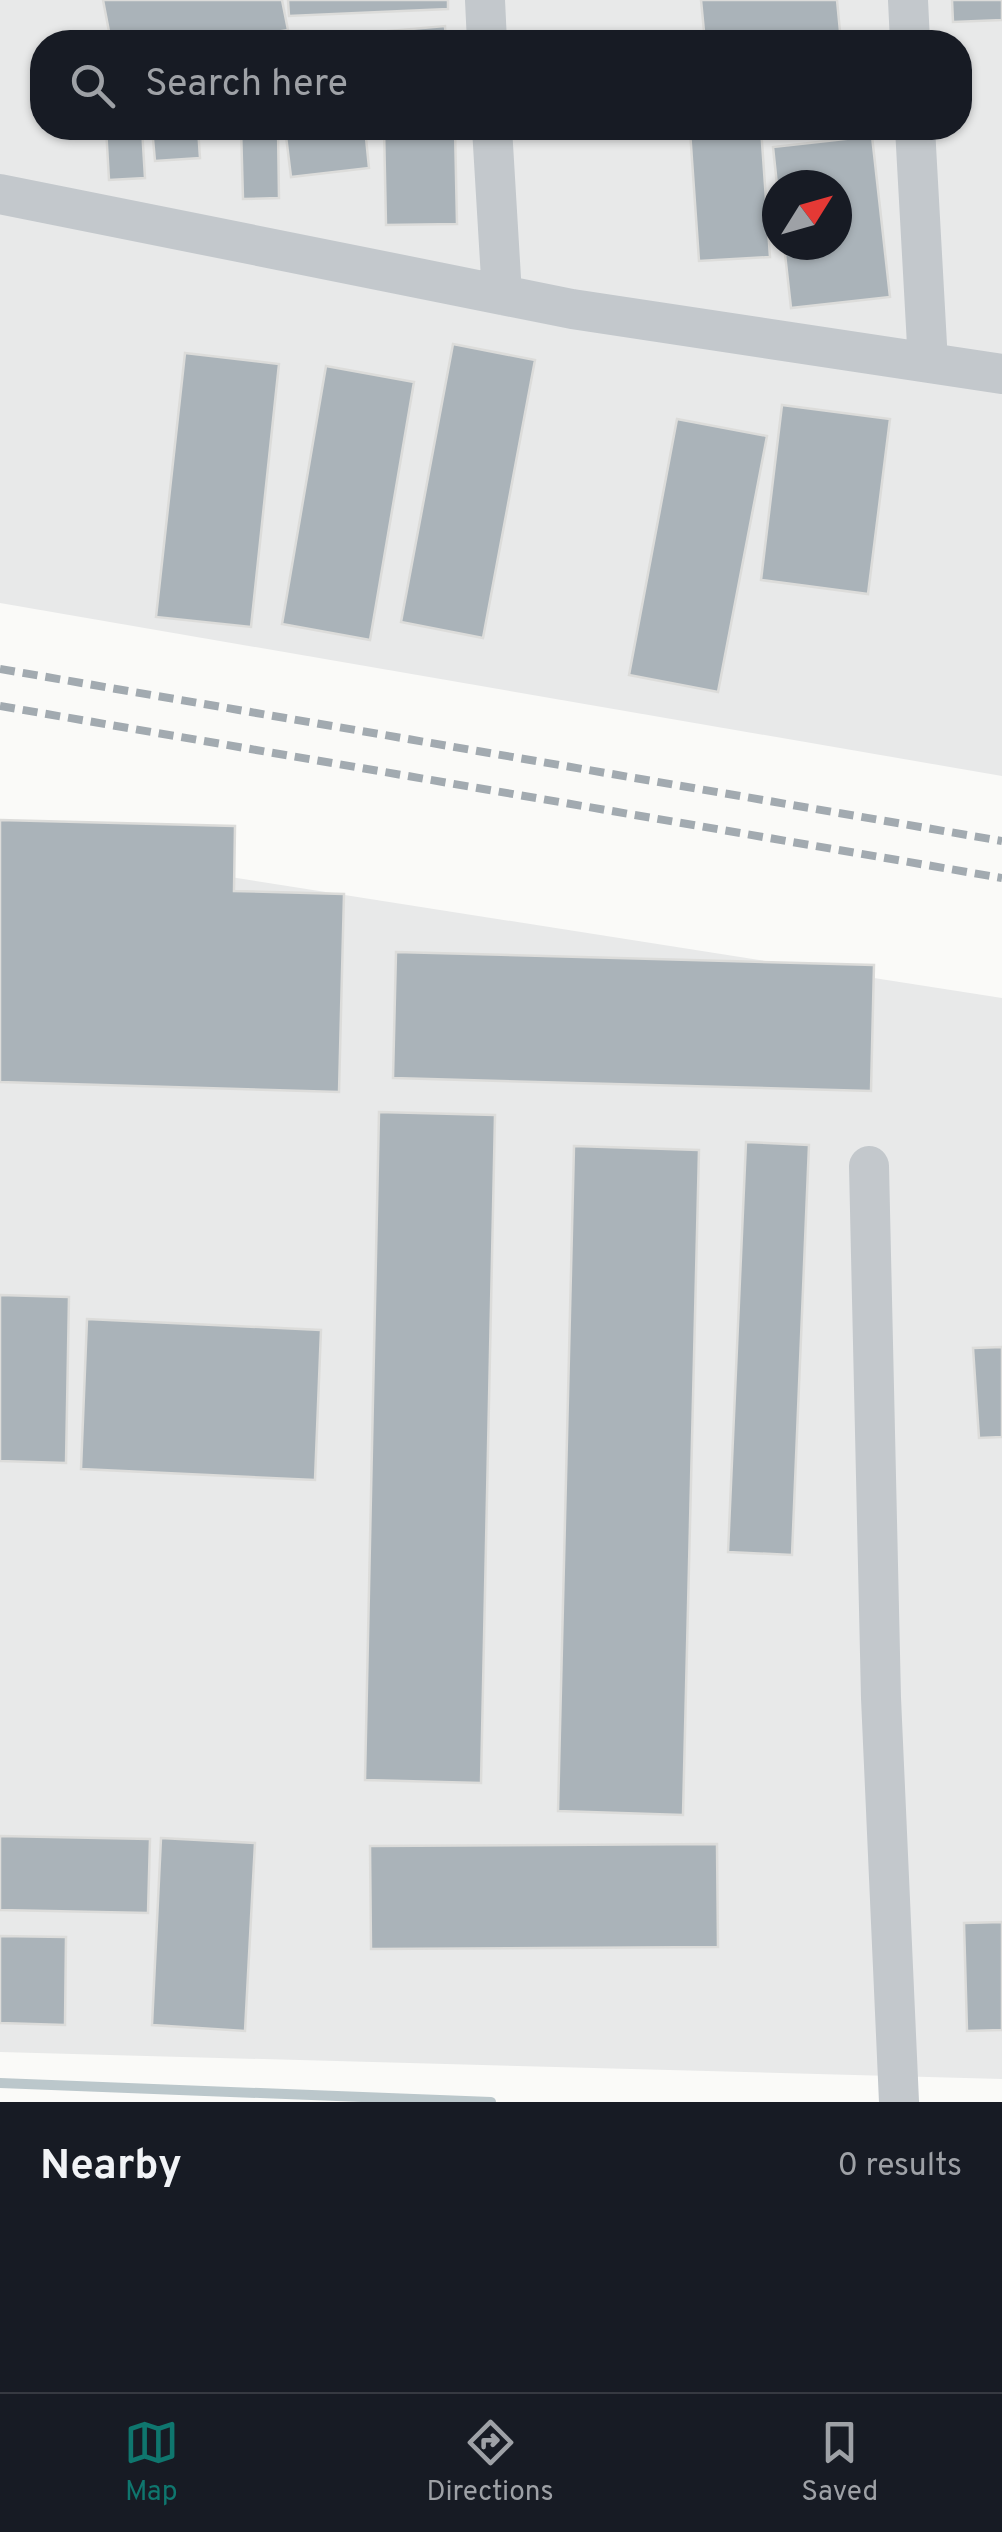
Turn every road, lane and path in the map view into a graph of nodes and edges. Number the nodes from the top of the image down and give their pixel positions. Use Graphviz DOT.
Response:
graph roads {
  1 [pos="485,0"];
  2 [pos="908,0"];
  3 [pos="486,30"];
  4 [pos="909,30"];
  5 [pos="493,140"];
  6 [pos="916,140"];
  7 [pos="0,194"];
  8 [pos="502,295"];
  9 [pos="928,363"];
  10 [pos="1002,374"];
  11 [pos="869,1166"];
  12 [pos="899,2102"];
  1 -- 3 [label="lane"];
  2 -- 4 [label="lane"];
  5 -- 8 [label="lane"];
  6 -- 9 [label="lane"];
  7 -- 8 [label="lane"];
  8 -- 9 [label="lane"];
  9 -- 10 [label="lane"];
  11 -- 12 [label="lane"];
}
